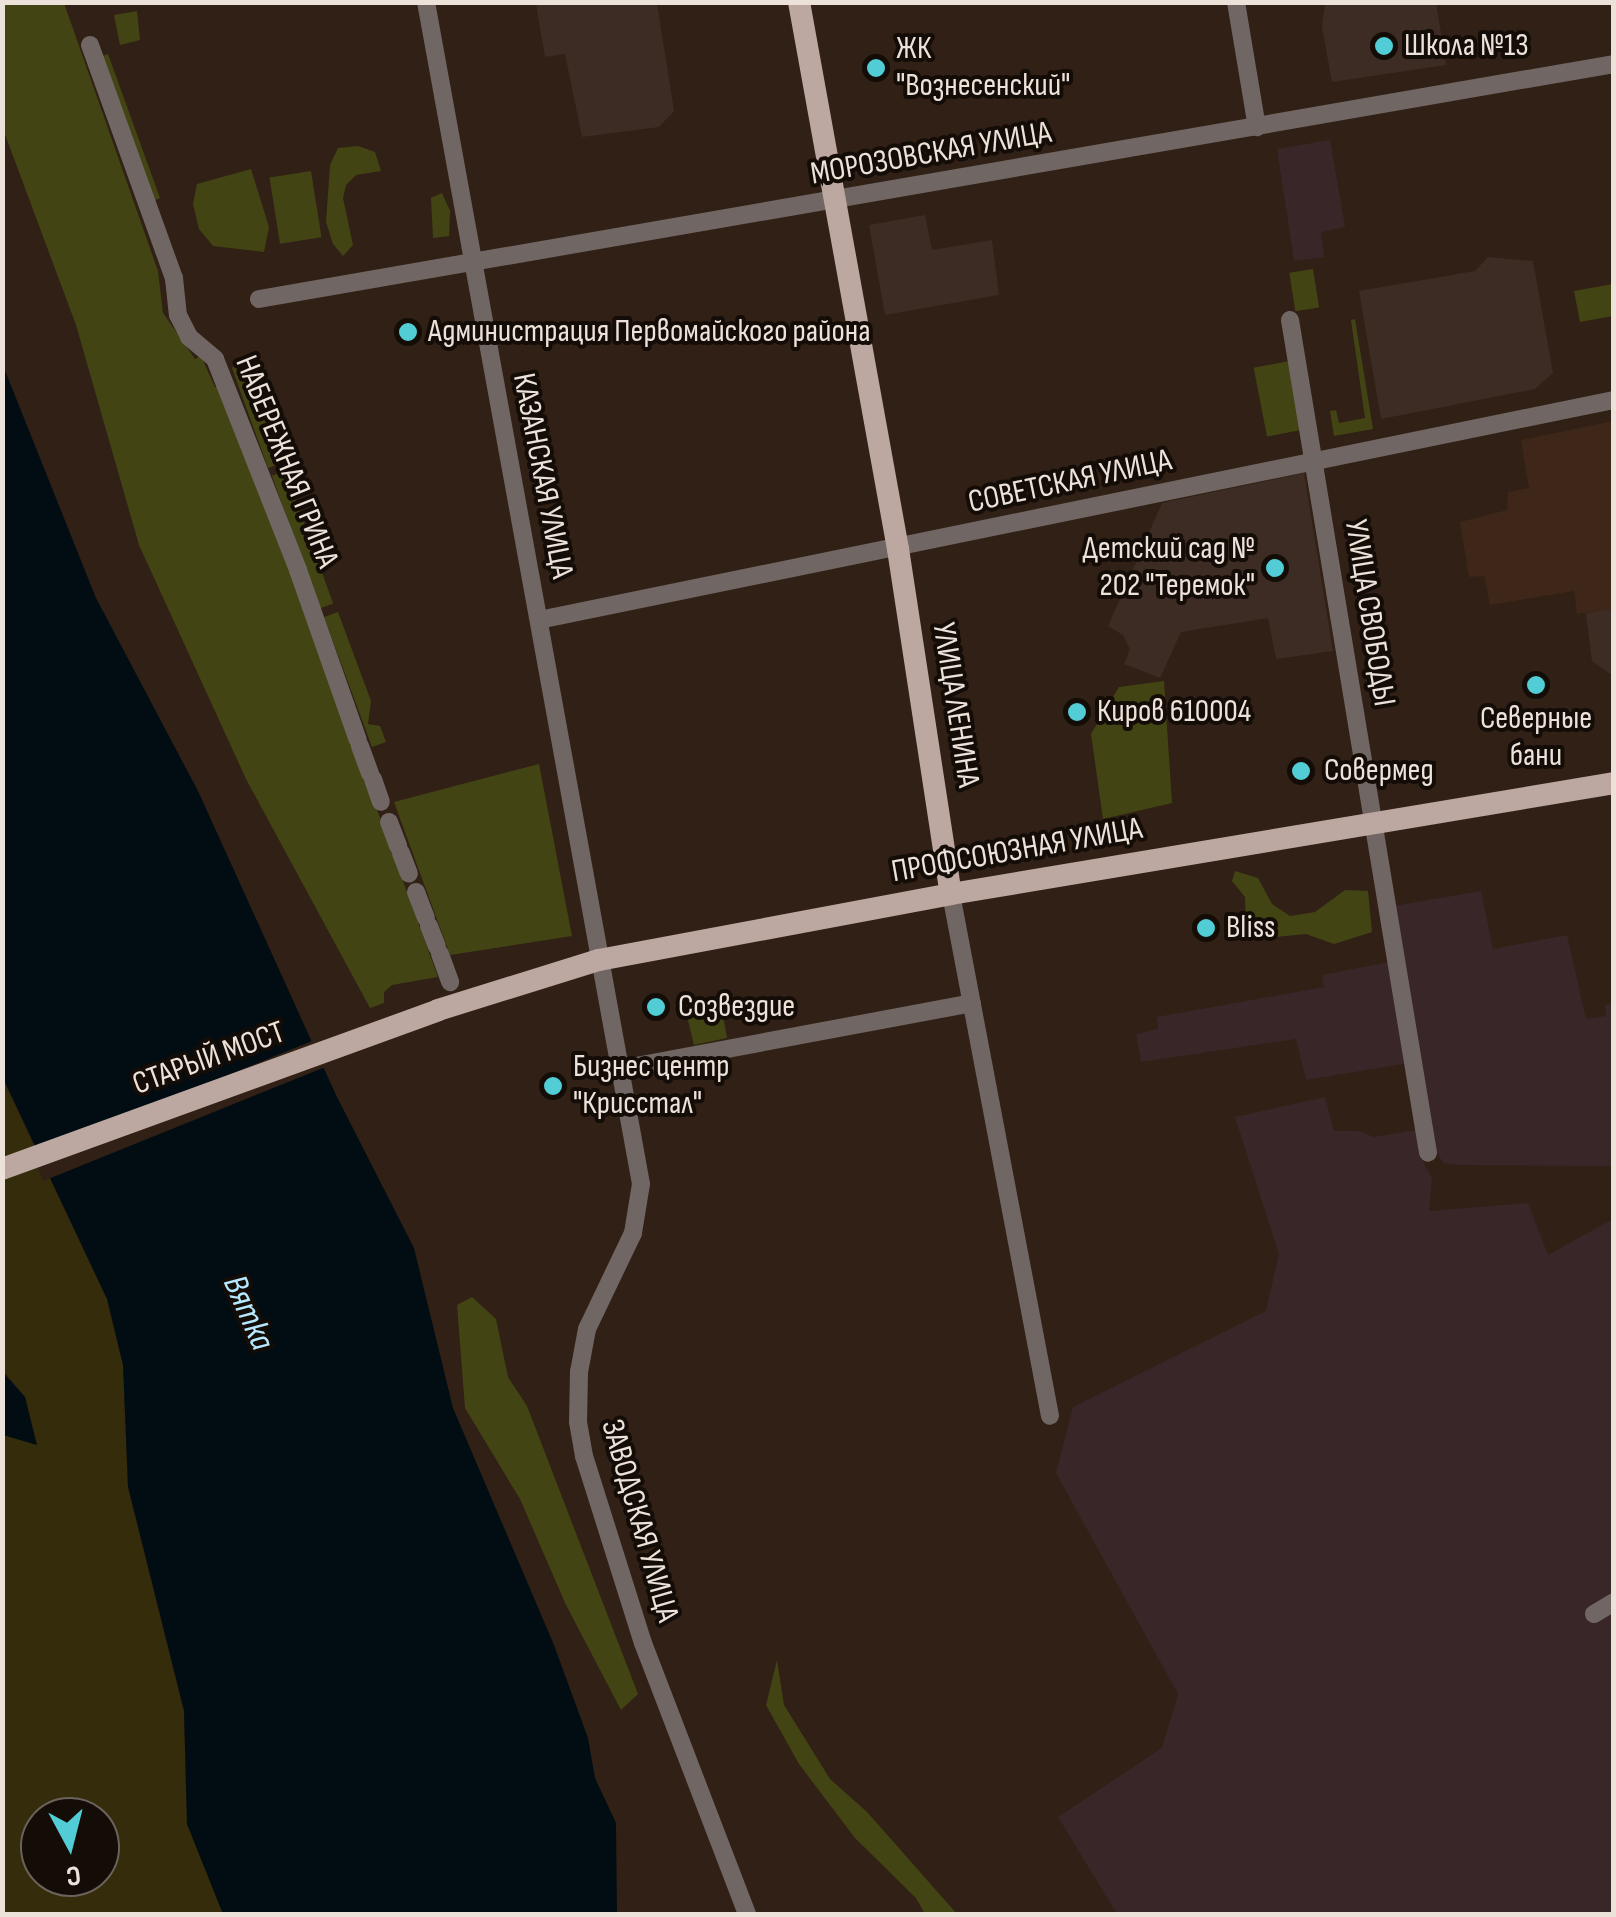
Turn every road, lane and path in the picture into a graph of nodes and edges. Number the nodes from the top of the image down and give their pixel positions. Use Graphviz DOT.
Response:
graph roads {
  1 [pos="426,2"];
  2 [pos="799,2"];
  3 [pos="1236,2"];
  4 [pos="90,46"];
  5 [pos="1614,64"];
  6 [pos="1257,126"];
  7 [pos="833,202"];
  8 [pos="471,260"];
  9 [pos="259,299"];
  10 [pos="1290,320"];
  11 [pos="1614,400"];
  12 [pos="1315,460"];
  13 [pos="898,549"];
  14 [pos="539,620"];
  15 [pos="1614,784"];
  16 [pos="381,802"];
  17 [pos="389,822"];
  18 [pos="1371,824"];
  19 [pos="409,874"];
  20 [pos="416,892"];
  21 [pos="950,894"];
  22 [pos="599,960"];
  23 [pos="450,982"];
  24 [pos="972,1003"];
  25 [pos="438,1010"];
  26 [pos="620,1068"];
  27 [pos="1428,1153"];
  28 [pos="2,1168"];
  29 [pos="1050,1416"];
  30 [pos="1614,1602"];
  31 [pos="1594,1614"];
  32 [pos="747,1914"];
  1 -- 8 [label="street, КАЗАНСКАЯ УЛИЦА"];
  2 -- 7 [label="main road, УЛИЦА ЛЕНИНА"];
  3 -- 6 [label="street"];
  4 -- 16 [label="street, НАБЕРЕЖНАЯ ГРИНА"];
  5 -- 6 [label="street, МОРОЗОВСКАЯ УЛИЦА"];
  6 -- 7 [label="street, МОРОЗОВСКАЯ УЛИЦА"];
  7 -- 8 [label="street, МОРОЗОВСКАЯ УЛИЦА"];
  7 -- 13 [label="main road, УЛИЦА ЛЕНИНА"];
  8 -- 9 [label="street, МОРОЗОВСКАЯ УЛИЦА"];
  8 -- 14 [label="street, КАЗАНСКАЯ УЛИЦА"];
  10 -- 12 [label="street, УЛИЦА СВОБОДЫ"];
  11 -- 12 [label="street, СОВЕТСКАЯ УЛИЦА"];
  12 -- 13 [label="street, СОВЕТСКАЯ УЛИЦА"];
  12 -- 18 [label="street, УЛИЦА СВОБОДЫ"];
  13 -- 14 [label="street, СОВЕТСКАЯ УЛИЦА"];
  13 -- 21 [label="main road, УЛИЦА ЛЕНИНА"];
  14 -- 22 [label="street, КАЗАНСКАЯ УЛИЦА"];
  15 -- 18 [label="main road, ПРОФСОЮЗНАЯ УЛИЦА"];
  17 -- 19 [label="street"];
  18 -- 21 [label="main road, ПРОФСОЮЗНАЯ УЛИЦА"];
  18 -- 27 [label="street, УЛИЦА СВОБОДЫ"];
  20 -- 23 [label="street"];
  21 -- 22 [label="main road, ПРОФСОЮЗНАЯ УЛИЦА"];
  21 -- 24 [label="street, УЛИЦА ЛЕНИНА"];
  22 -- 25 [label="main road, ПРОФСОЮЗНАЯ УЛИЦА"];
  22 -- 26 [label="street, ЗАВОДСКАЯ УЛИЦА"];
  24 -- 26 [label="street"];
  24 -- 29 [label="street, УЛИЦА ЛЕНИНА"];
  25 -- 28 [label="main road, СТАРЫЙ МОСТ"];
  26 -- 32 [label="street, ЗАВОДСКАЯ УЛИЦА"];
  30 -- 31 [label="street"];
}
